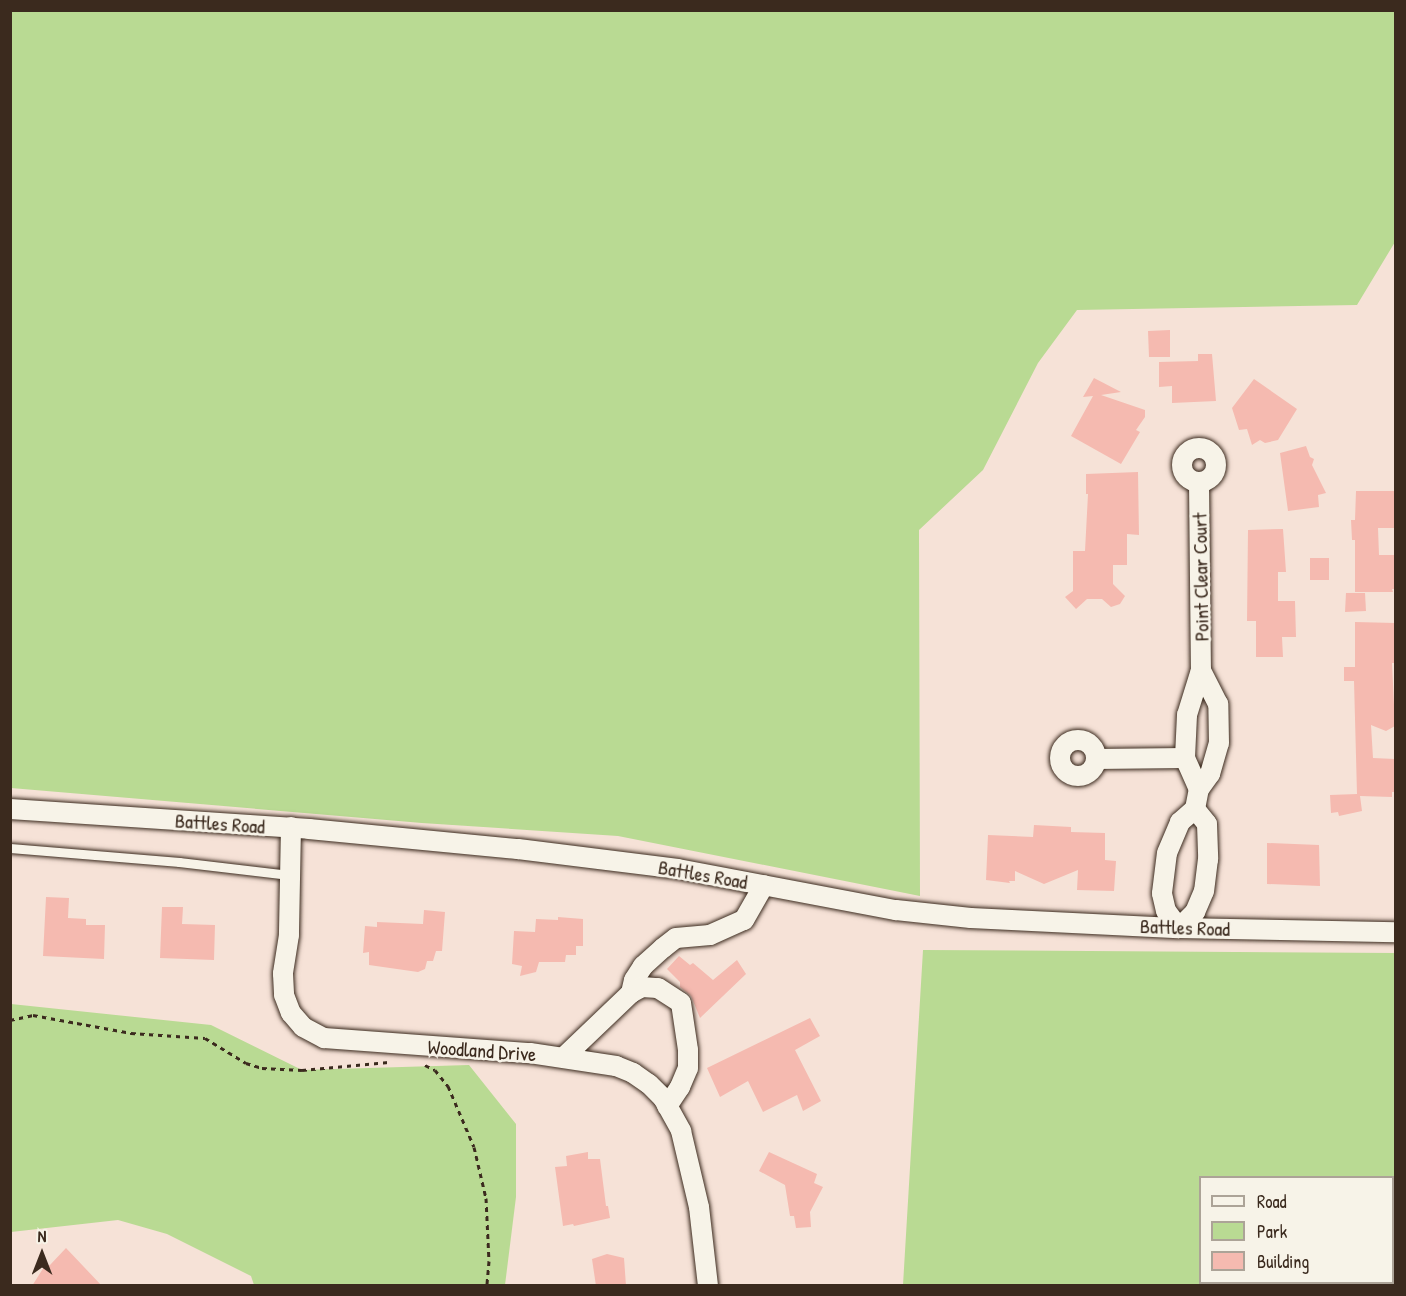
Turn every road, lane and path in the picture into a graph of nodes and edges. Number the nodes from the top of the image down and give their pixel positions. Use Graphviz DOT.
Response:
graph roads {
  1 [pos="1199,483"];
  2 [pos="1201,670"];
  3 [pos="1185,758"];
  4 [pos="1096,759"];
  5 [pos="1199,789"];
  6 [pos="10,809"];
  7 [pos="1195,809"];
  8 [pos="291,827"];
  9 [pos="10,848"];
  10 [pos="289,875"];
  11 [pos="764,885"];
  12 [pos="1179,928"];
  13 [pos="1395,932"];
  14 [pos="631,993"];
  15 [pos="10,1020"];
  16 [pos="564,1057"];
  17 [pos="395,1061"];
  18 [pos="423,1063"];
  19 [pos="667,1106"];
  20 [pos="486,1286"];
  21 [pos="708,1286"];
  1 -- 2 [label="street, Point Clear Court"];
  2 -- 3 [label="street, Point Clear Court"];
  2 -- 5 [label="street, Point Clear Court"];
  3 -- 4 [label="street"];
  3 -- 5 [label="street, Point Clear Court"];
  5 -- 7 [label="street, Point Clear Court"];
  6 -- 8 [label="street, Battles Road"];
  7 -- 12 [label="street"];
  7 -- 12 [label="street, Point Clear Court"];
  8 -- 10 [label="street, Woodland Drive"];
  8 -- 11 [label="street, Battles Road"];
  9 -- 10 [label="lane"];
  10 -- 16 [label="street, Woodland Drive"];
  11 -- 12 [label="street, Battles Road"];
  11 -- 14 [label="street"];
  12 -- 13 [label="street, Battles Road"];
  14 -- 16 [label="street"];
  14 -- 19 [label="street"];
  15 -- 17 [label="path"];
  16 -- 19 [label="street, Woodland Drive"];
  18 -- 20 [label="path"];
  19 -- 21 [label="street, Woodland Drive"];
}
